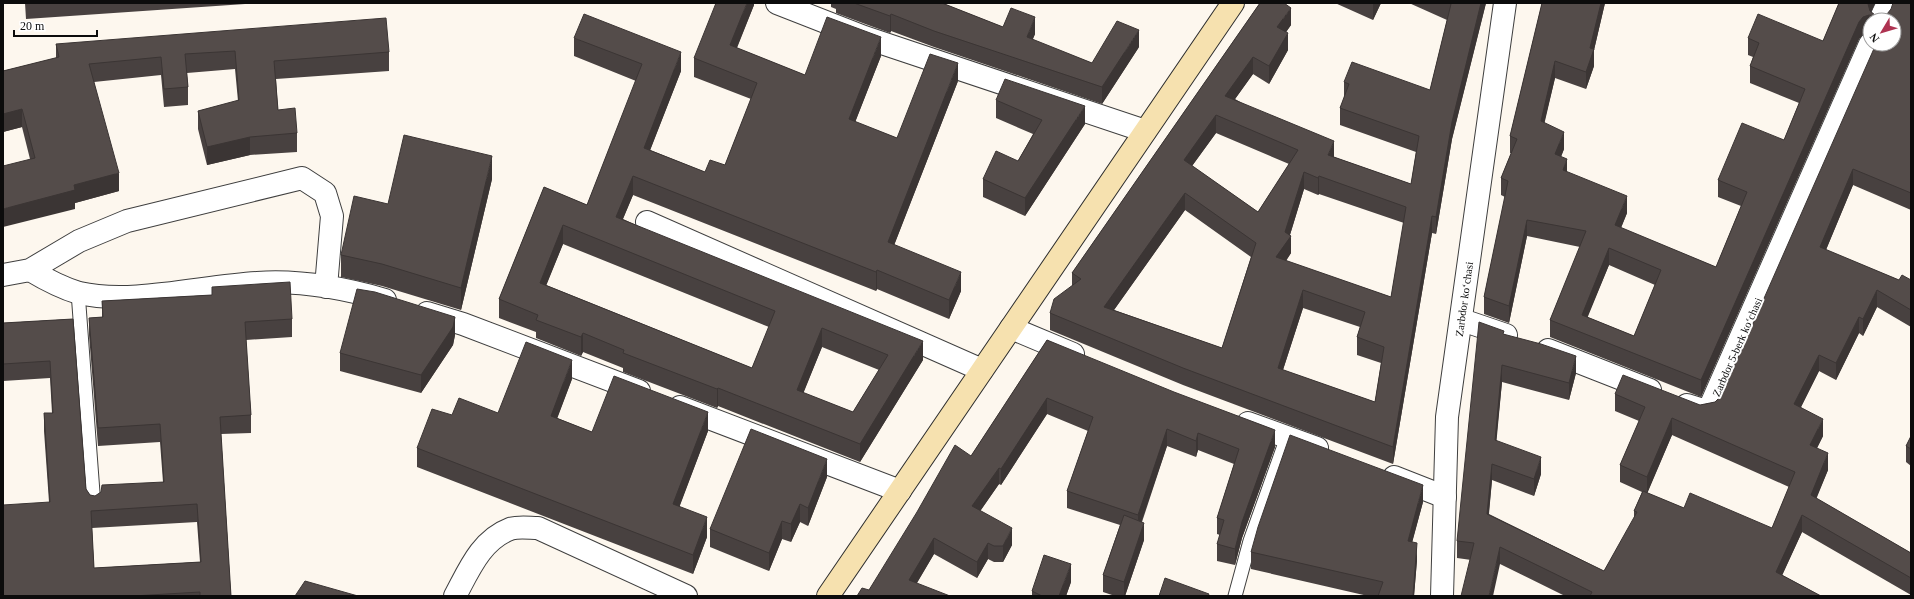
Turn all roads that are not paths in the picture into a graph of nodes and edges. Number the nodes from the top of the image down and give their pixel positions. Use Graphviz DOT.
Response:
graph roads {
  1 [pos="776,3"];
  2 [pos="1233,3"];
  3 [pos="1505,3"];
  4 [pos="1866,52"];
  5 [pos="1145,131"];
  6 [pos="646,222"];
  7 [pos="30,270"];
  8 [pos="3,275"];
  9 [pos="326,287"];
  10 [pos="78,292"];
  11 [pos="1462,320"];
  12 [pos="1011,328"];
  13 [pos="1091,361"];
  14 [pos="982,370"];
  15 [pos="1229,416"];
  16 [pos="1287,437"];
  17 [pos="1332,454"];
  18 [pos="1376,470"];
  19 [pos="900,491"];
  20 [pos="1445,497"];
  21 [pos="94,506"];
  22 [pos="455,596"];
  23 [pos="686,596"];
  24 [pos="828,596"];
  25 [pos="1235,596"];
  26 [pos="1442,596"];
  1 -- 5 [label="street"];
  2 -- 5 [label="main road"];
  3 -- 11 [label="street, Zarbdor koʻchasi"];
  4 -- 11 [label="street, Zarbdor 5-berk koʻchasi"];
  5 -- 12 [label="main road"];
  6 -- 14 [label="street"];
  7 -- 8 [label="street"];
  7 -- 9 [label="street"];
  7 -- 10 [label="street"];
  9 -- 10 [label="street"];
  9 -- 19 [label="street"];
  10 -- 21 [label="lane"];
  11 -- 20 [label="street, Zarbdor koʻchasi"];
  12 -- 13 [label="street"];
  12 -- 14 [label="main road"];
  14 -- 19 [label="main road"];
  15 -- 16 [label="street"];
  16 -- 17 [label="street"];
  16 -- 25 [label="lane"];
  18 -- 20 [label="street"];
  19 -- 24 [label="main road"];
  20 -- 26 [label="street, Zarbdor koʻchasi"];
  22 -- 23 [label="street"];
}
